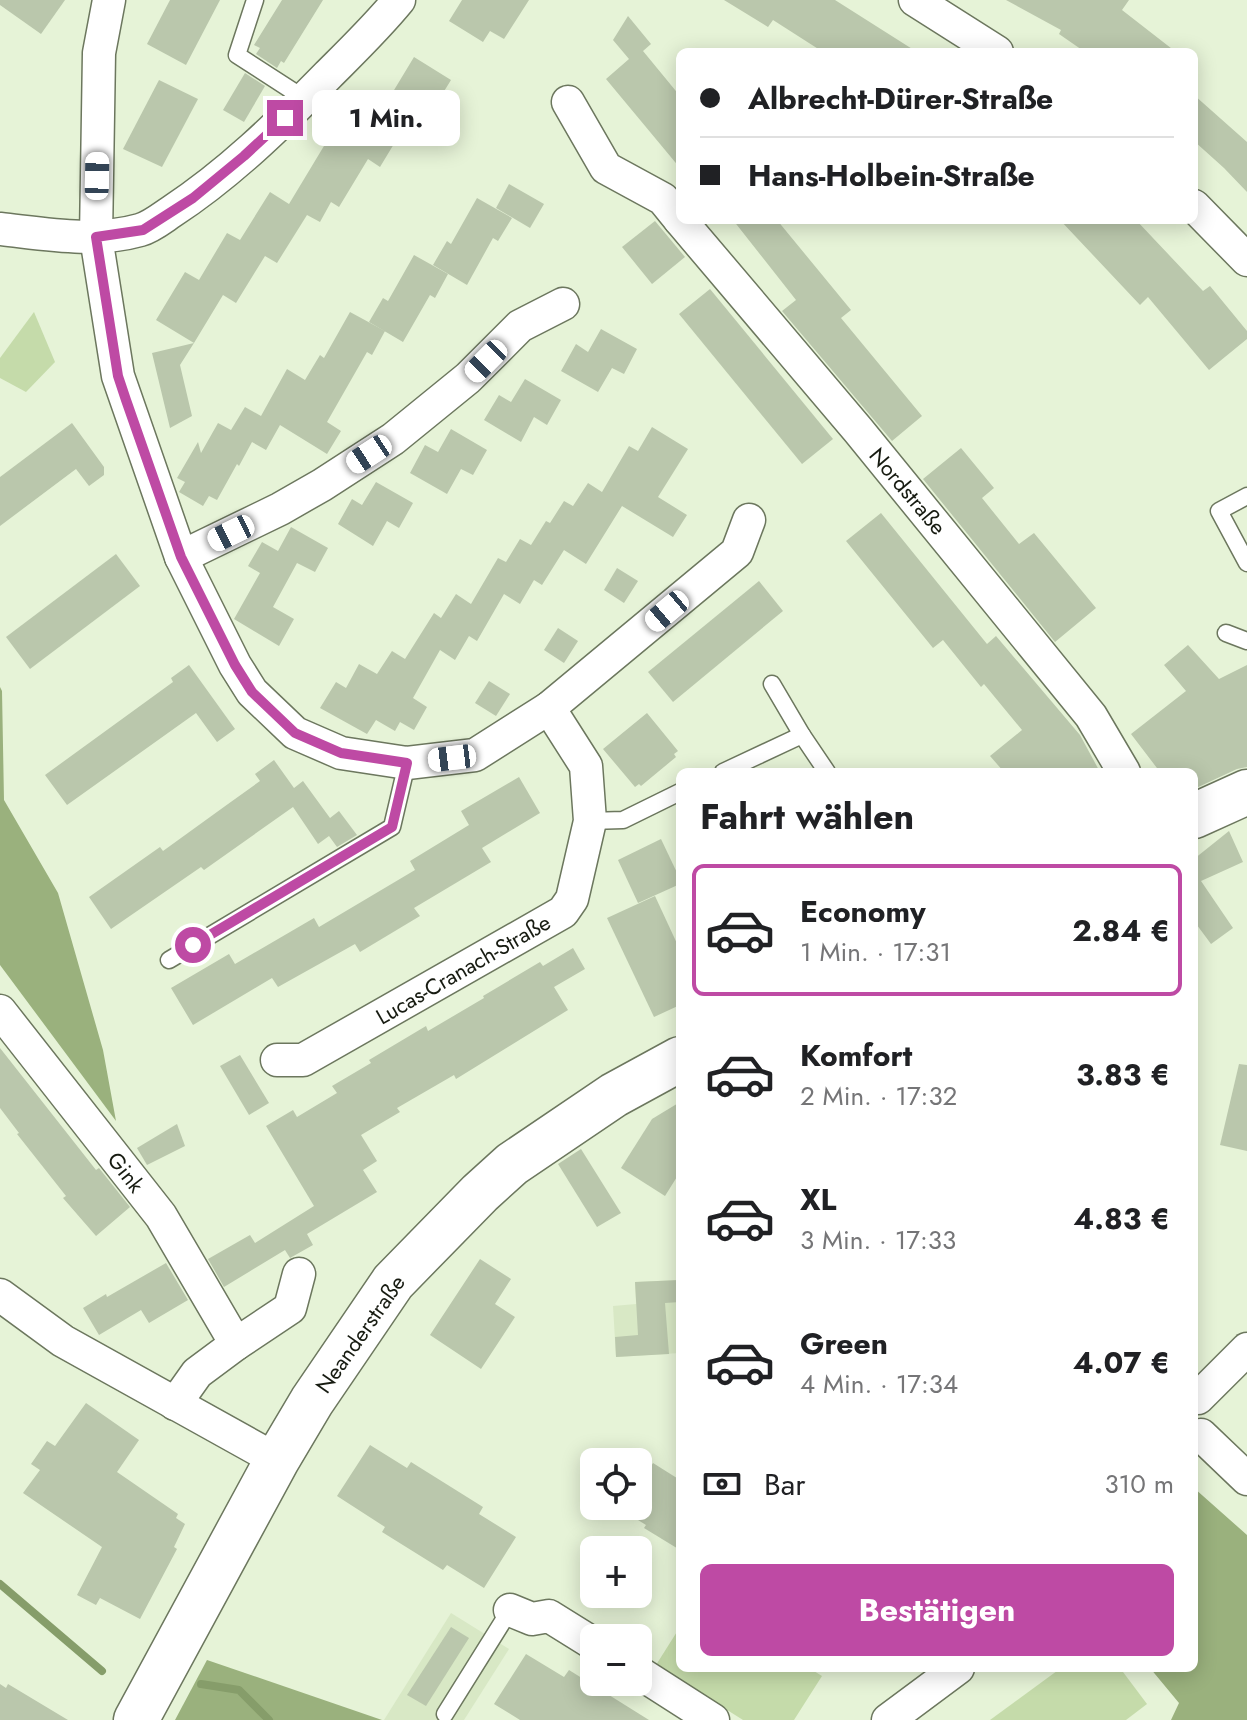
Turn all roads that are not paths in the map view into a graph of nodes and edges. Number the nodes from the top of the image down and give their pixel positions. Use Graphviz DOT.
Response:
graph roads {
  1 [pos="109,0"];
  2 [pos="255,0"];
  3 [pos="399,0"];
  4 [pos="915,0"];
  5 [pos="991,48"];
  6 [pos="305,99"];
  7 [pos="568,102"];
  8 [pos="1198,210"];
  9 [pos="676,215"];
  10 [pos="683,224"];
  11 [pos="0,229"];
  12 [pos="96,237"];
  13 [pos="1247,260"];
  14 [pos="563,304"];
  15 [pos="1247,496"];
  16 [pos="749,520"];
  17 [pos="181,557"];
  18 [pos="1247,563"];
  19 [pos="1226,633"];
  20 [pos="1247,641"];
  21 [pos="772,684"];
  22 [pos="549,708"];
  23 [pos="802,735"];
  24 [pos="407,763"];
  25 [pos="732,768"];
  26 [pos="824,768"];
  27 [pos="1122,768"];
  28 [pos="1247,792"];
  29 [pos="676,800"];
  30 [pos="1198,814"];
  31 [pos="590,821"];
  32 [pos="169,960"];
  33 [pos="0,1011"];
  34 [pos="277,1060"];
  35 [pos="676,1061"];
  36 [pos="299,1274"];
  37 [pos="0,1295"];
  38 [pos="236,1344"];
  39 [pos="1247,1349"];
  40 [pos="1198,1395"];
  41 [pos="1198,1400"];
  42 [pos="175,1404"];
  43 [pos="1198,1436"];
  44 [pos="1198,1439"];
  45 [pos="277,1460"];
  46 [pos="1247,1479"];
  47 [pos="510,1610"];
  48 [pos="580,1635"];
  49 [pos="953,1672"];
  50 [pos="652,1681"];
  51 [pos="141,1711"];
  52 [pos="445,1714"];
  53 [pos="713,1720"];
  54 [pos="888,1720"];
  1 -- 12 [label="street"];
  2 -- 6 [label="lane"];
  3 -- 6 [label="street"];
  4 -- 5 [label="street"];
  6 -- 12 [label="street"];
  7 -- 9 [label="street, Nordstraße"];
  8 -- 13 [label="street"];
  10 -- 27 [label="street, Nordstraße"];
  11 -- 12 [label="street"];
  12 -- 17 [label="street"];
  14 -- 17 [label="street"];
  15 -- 18 [label="lane"];
  16 -- 22 [label="street"];
  17 -- 24 [label="street"];
  19 -- 20 [label="lane"];
  21 -- 23 [label="lane"];
  22 -- 24 [label="street"];
  22 -- 31 [label="street, Lucas-Cranach-Straße"];
  23 -- 25 [label="lane"];
  23 -- 26 [label="lane"];
  24 -- 32 [label="lane"];
  28 -- 30 [label="main road"];
  29 -- 31 [label="lane"];
  31 -- 34 [label="street, Lucas-Cranach-Straße"];
  33 -- 38 [label="street, Gink"];
  35 -- 45 [label="main road, Neanderstraße"];
  36 -- 38 [label="street"];
  37 -- 42 [label="street"];
  38 -- 42 [label="street"];
  39 -- 40 [label="street"];
  41 -- 43 [label="street"];
  42 -- 45 [label="street"];
  44 -- 46 [label="street"];
  45 -- 51 [label="main road, Neanderstraße"];
  47 -- 48 [label="street"];
  47 -- 52 [label="lane"];
  49 -- 54 [label="street"];
  50 -- 53 [label="street"];
}
